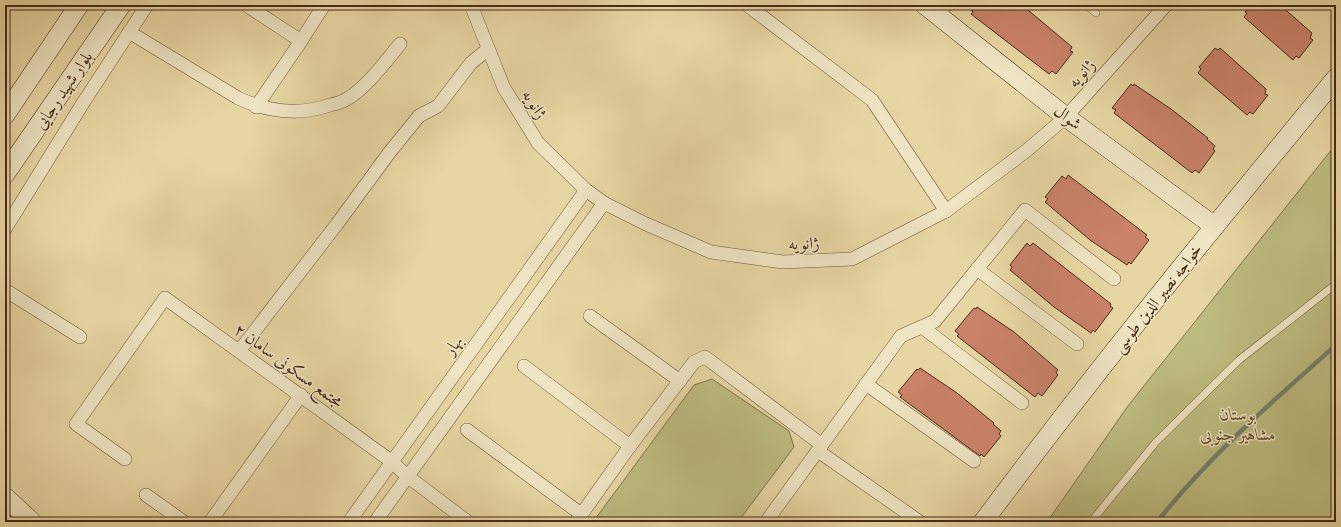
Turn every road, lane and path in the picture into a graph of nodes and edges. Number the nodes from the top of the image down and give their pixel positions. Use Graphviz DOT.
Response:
graph roads {
  1 [pos="79,5"];
  2 [pos="121,5"];
  3 [pos="147,5"];
  4 [pos="246,5"];
  5 [pos="324,5"];
  6 [pos="471,5"];
  7 [pos="747,5"];
  8 [pos="925,5"];
  9 [pos="1086,5"];
  10 [pos="1166,5"];
  11 [pos="945,11"];
  12 [pos="1096,13"];
  13 [pos="129,32"];
  14 [pos="301,41"];
  15 [pos="400,44"];
  16 [pos="488,49"];
  17 [pos="1336,78"];
  18 [pos="256,107"];
  19 [pos="5,115"];
  20 [pos="1066,117"];
  21 [pos="5,174"];
  22 [pos="586,190"];
  23 [pos="604,203"];
  24 [pos="946,211"];
  25 [pos="1214,226"];
  26 [pos="5,229"];
  27 [pos="977,269"];
  28 [pos="1114,279"];
  29 [pos="1336,284"];
  30 [pos="5,290"];
  31 [pos="590,316"];
  32 [pos="922,327"];
  33 [pos="80,338"];
  34 [pos="1077,344"];
  35 [pos="240,350"];
  36 [pos="524,366"];
  37 [pos="680,381"];
  38 [pos="866,384"];
  39 [pos="301,395"];
  40 [pos="1022,403"];
  41 [pos="467,430"];
  42 [pos="630,446"];
  43 [pos="820,448"];
  44 [pos="125,459"];
  45 [pos="391,461"];
  46 [pos="974,461"];
  47 [pos="407,476"];
  48 [pos="146,495"];
  49 [pos="5,497"];
  50 [pos="578,518"];
  51 [pos="771,520"];
  52 [pos="32,522"];
  53 [pos="184,522"];
  54 [pos="210,522"];
  55 [pos="350,522"];
  56 [pos="375,522"];
  57 [pos="468,522"];
  58 [pos="920,522"];
  59 [pos="983,522"];
  60 [pos="1091,522"];
  1 -- 19 [label="street, بلوار شهید رجایی"];
  2 -- 21 [label="street, بلوار شهید رجایی"];
  3 -- 13 [label="street"];
  4 -- 14 [label="street"];
  5 -- 14 [label="street"];
  6 -- 16 [label="street, ژانویه"];
  7 -- 24 [label="street"];
  8 -- 11 [label="street, شوال"];
  9 -- 12 [label="lane"];
  10 -- 20 [label="street, ژانویه"];
  11 -- 20 [label="street, شوال"];
  13 -- 18 [label="street"];
  13 -- 26 [label="street"];
  14 -- 18 [label="street"];
  15 -- 18 [label="street"];
  16 -- 22 [label="street, ژانویه"];
  16 -- 35 [label="street"];
  17 -- 25 [label="street, خواجه نصیر الدین طوسی"];
  20 -- 24 [label="street, ژانویه"];
  20 -- 25 [label="street, شوال"];
  22 -- 23 [label="street, ژانویه"];
  22 -- 45 [label="street, بهار"];
  23 -- 24 [label="street, ژانویه"];
  23 -- 47 [label="street"];
  25 -- 59 [label="street, خواجه نصیر الدین طوسی"];
  27 -- 28 [label="street"];
  27 -- 32 [label="street"];
  27 -- 34 [label="street"];
  29 -- 60 [label="lane"];
  30 -- 33 [label="street"];
  31 -- 37 [label="street"];
  32 -- 38 [label="street"];
  32 -- 40 [label="street"];
  35 -- 39 [label="street, مجتمع مسکونی سامان ۲"];
  35 -- 44 [label="street, مجتمع مسکونی سامان ۲"];
  36 -- 42 [label="street"];
  37 -- 42 [label="street"];
  37 -- 43 [label="street"];
  38 -- 43 [label="street"];
  38 -- 46 [label="street"];
  39 -- 45 [label="street, مجتمع مسکونی سامان ۲"];
  39 -- 54 [label="street"];
  41 -- 50 [label="street"];
  42 -- 50 [label="street"];
  43 -- 51 [label="street"];
  43 -- 58 [label="street"];
  45 -- 47 [label="street, مجتمع مسکونی سامان ۲"];
  45 -- 55 [label="street, بهار"];
  47 -- 56 [label="street"];
  47 -- 57 [label="street, مجتمع مسکونی سامان ۲"];
  48 -- 53 [label="street"];
  49 -- 52 [label="street"];
}
